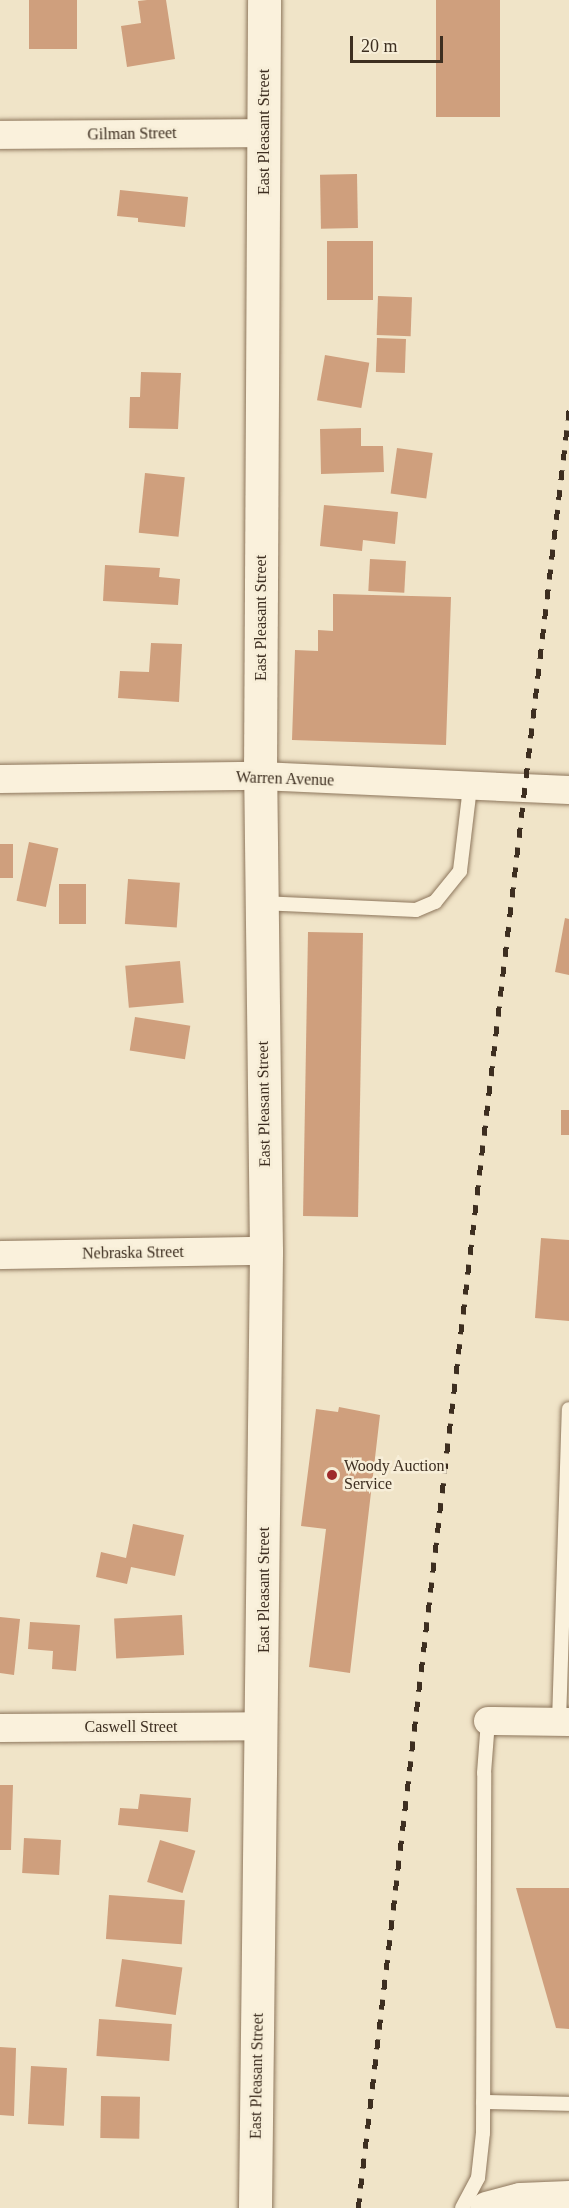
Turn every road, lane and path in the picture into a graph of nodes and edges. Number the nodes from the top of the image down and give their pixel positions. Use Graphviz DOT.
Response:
graph roads {
  1 [pos="264,0"];
  2 [pos="265,133"];
  3 [pos="0,135"];
  4 [pos="260,776"];
  5 [pos="0,779"];
  6 [pos="470,787"];
  7 [pos="569,790"];
  8 [pos="261,903"];
  9 [pos="266,1251"];
  10 [pos="0,1255"];
  11 [pos="569,1409"];
  12 [pos="488,1721"];
  13 [pos="564,1722"];
  14 [pos="263,1726"];
  15 [pos="0,1728"];
  16 [pos="483,2102"];
  17 [pos="569,2104"];
  18 [pos="569,2197"];
  19 [pos="255,2208"];
  20 [pos="462,2208"];
  21 [pos="486,2208"];
  1 -- 2 [label="main road, East Pleasant Street"];
  2 -- 3 [label="street, Gilman Street"];
  2 -- 4 [label="main road, East Pleasant Street"];
  4 -- 5 [label="street, Warren Avenue"];
  4 -- 6 [label="street, Warren Avenue"];
  4 -- 8 [label="main road, East Pleasant Street"];
  6 -- 7 [label="street, Warren Avenue"];
  6 -- 8 [label="lane"];
  8 -- 9 [label="main road, East Pleasant Street"];
  9 -- 10 [label="street, Nebraska Street"];
  9 -- 14 [label="main road, East Pleasant Street"];
  11 -- 13 [label="lane"];
  12 -- 13 [label="street"];
  12 -- 16 [label="lane"];
  14 -- 15 [label="street, Caswell Street"];
  14 -- 19 [label="main road, East Pleasant Street"];
  16 -- 17 [label="lane"];
  16 -- 20 [label="lane"];
  18 -- 21 [label="main road"];
}
